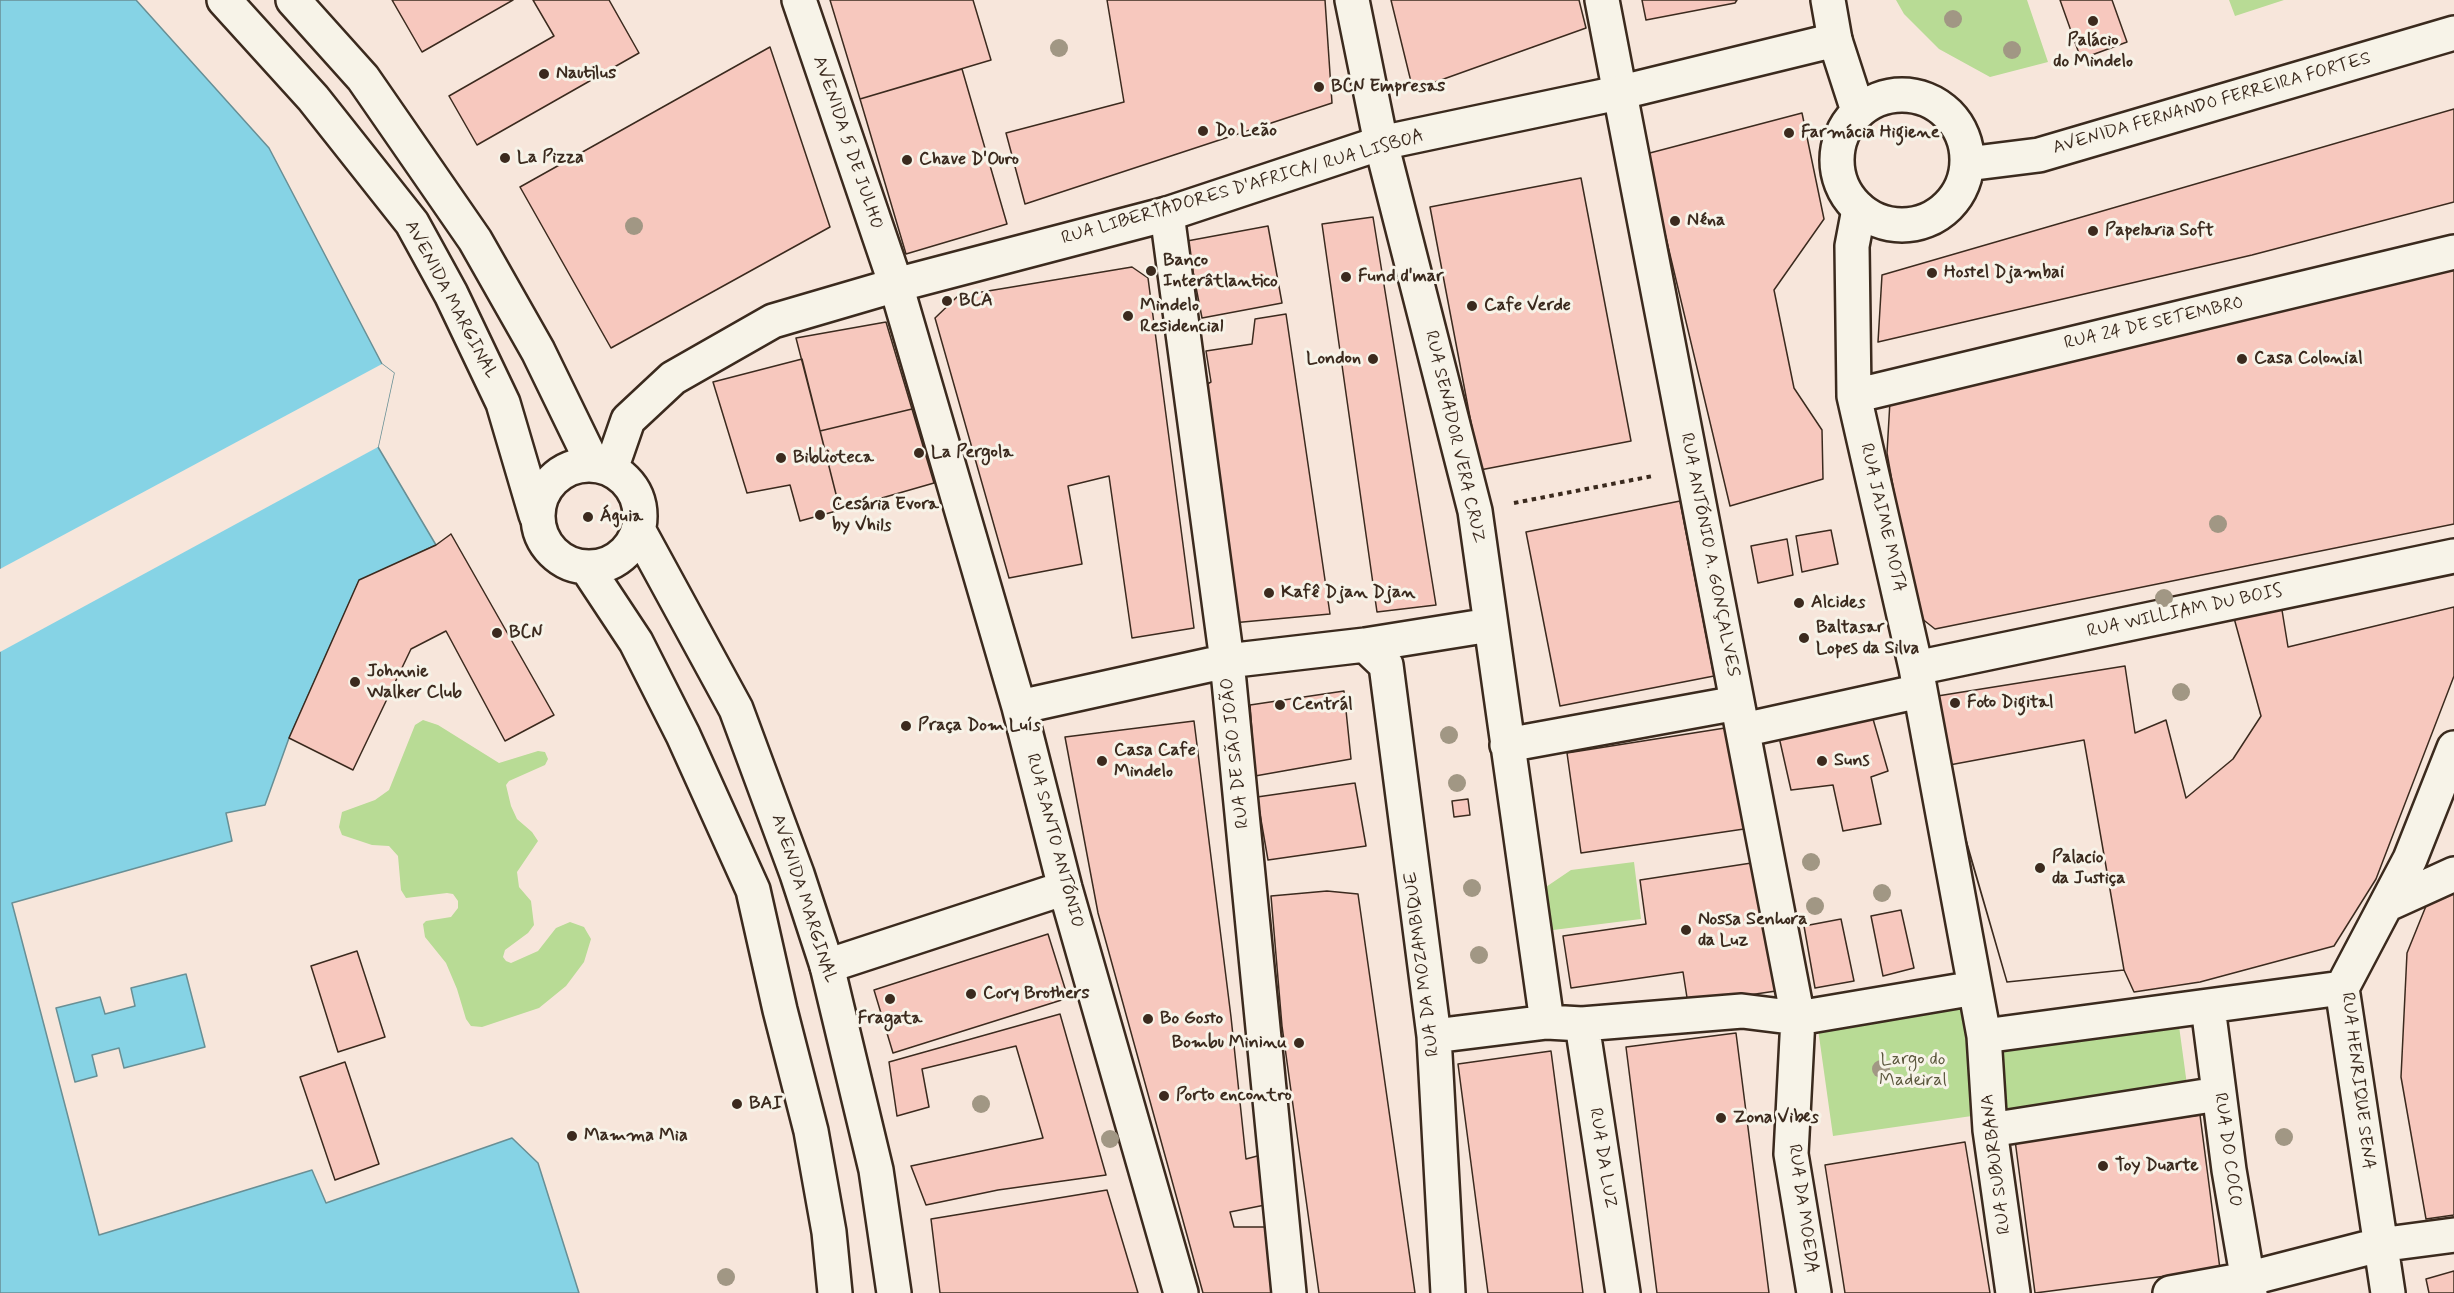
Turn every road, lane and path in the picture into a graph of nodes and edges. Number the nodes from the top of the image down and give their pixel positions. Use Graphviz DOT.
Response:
graph roads {
  1 [pos="224,0"];
  2 [pos="293,0"];
  3 [pos="799,0"];
  4 [pos="1352,0"];
  5 [pos="1602,0"];
  6 [pos="1828,0"];
  7 [pos="2454,33"];
  8 [pos="1835,40"];
  9 [pos="1618,93"];
  10 [pos="1858,111"];
  11 [pos="1382,144"];
  12 [pos="1967,164"];
  13 [pos="1859,209"];
  14 [pos="1167,214"];
  15 [pos="2454,252"];
  16 [pos="896,285"];
  17 [pos="1854,396"];
  18 [pos="602,467"];
  19 [pos="1693,468"];
  20 [pos="1475,511"];
  21 [pos="537,515"];
  22 [pos="639,531"];
  23 [pos="2454,556"];
  24 [pos="587,568"];
  25 [pos="1491,625"];
  26 [pos="1365,645"];
  27 [pos="1227,661"];
  28 [pos="1918,680"];
  29 [pos="1019,707"];
  30 [pos="1740,716"];
  31 [pos="1508,745"];
  32 [pos="2454,748"];
  33 [pos="2454,874"];
  34 [pos="1065,888"];
  35 [pos="2386,905"];
  36 [pos="827,966"];
  37 [pos="1975,988"];
  38 [pos="2342,988"];
  39 [pos="2208,1007"];
  40 [pos="1798,1018"];
  41 [pos="1547,1022"];
  42 [pos="1582,1023"];
  43 [pos="1984,1035"];
  44 [pos="1434,1036"];
  45 [pos="2218,1094"];
  46 [pos="1990,1130"];
  47 [pos="2454,1235"];
  48 [pos="2379,1245"];
  49 [pos="2249,1286"];
  50 [pos="835,1293"];
  51 [pos="894,1293"];
  52 [pos="1181,1293"];
  53 [pos="1289,1293"];
  54 [pos="1448,1293"];
  55 [pos="1623,1293"];
  56 [pos="1814,1293"];
  57 [pos="2013,1293"];
  58 [pos="2170,1293"];
  59 [pos="2388,1293"];
  1 -- 21 [label="street, AVENIDA MARGINAL"];
  2 -- 18 [label="street"];
  3 -- 16 [label="street, AVENIDA 5 DE JULHO"];
  4 -- 11 [label="street, RUA SENADOR VERA CRUZ"];
  5 -- 9 [label="street, RUA ANTÓNIO A. GONÇALVES"];
  6 -- 8 [label="street"];
  7 -- 12 [label="street, AVENIDA FERNANDO FERREIRA FORTES"];
  8 -- 9 [label="street, RUA LIBERTADORES D'AFRICA/ RUA LISBOA"];
  8 -- 10 [label="street"];
  9 -- 11 [label="street, RUA LIBERTADORES D'AFRICA/ RUA LISBOA"];
  9 -- 19 [label="street, RUA ANTÓNIO A. GONÇALVES"];
  10 -- 12 [label="street"];
  10 -- 13 [label="street"];
  11 -- 14 [label="street, RUA LIBERTADORES D'AFRICA/ RUA LISBOA"];
  11 -- 20 [label="street, RUA SENADOR VERA CRUZ"];
  12 -- 13 [label="street"];
  13 -- 17 [label="street, RUA JAIME MOTA"];
  14 -- 16 [label="street, RUA LIBERTADORES D'AFRICA/ RUA LISBOA"];
  14 -- 27 [label="street, RUA DE SÃO JOÃO"];
  15 -- 17 [label="street, RUA 24 DE SETEMBRO"];
  16 -- 18 [label="street, RUA LIBERTADORES D'AFRICA/ RUA LISBOA"];
  16 -- 29 [label="street, RUA SANTO ANTÓNIO"];
  17 -- 28 [label="street, RUA JAIME MOTA"];
  18 -- 21 [label="street"];
  18 -- 22 [label="street"];
  19 -- 20 [label="path"];
  19 -- 30 [label="street, RUA ANTÓNIO A. GONÇALVES"];
  20 -- 25 [label="street, RUA SENADOR VERA CRUZ"];
  21 -- 24 [label="street"];
  22 -- 24 [label="street"];
  22 -- 36 [label="street, AVENIDA MARGINAL"];
  23 -- 28 [label="street, RUA WILLIAM DU BOIS"];
  24 -- 50 [label="street"];
  25 -- 26 [label="street"];
  25 -- 31 [label="street, RUA SENADOR VERA CRUZ"];
  26 -- 27 [label="street"];
  26 -- 44 [label="street, RUA DA MOZAMBIQUE"];
  27 -- 29 [label="street"];
  27 -- 53 [label="street, RUA DE SÃO JOÃO"];
  28 -- 30 [label="street, RUA WILLIAM DU BOIS"];
  28 -- 37 [label="street, RUA JAIME MOTA"];
  29 -- 34 [label="street, RUA SANTO ANTÓNIO"];
  30 -- 31 [label="street, RUA WILLIAM DU BOIS"];
  30 -- 40 [label="street, RUA ANTÓNIO A. GONÇALVES"];
  31 -- 41 [label="street, RUA SENADOR VERA CRUZ"];
  32 -- 35 [label="street, RUA HENRIQUE SENA"];
  33 -- 35 [label="street"];
  34 -- 36 [label="street"];
  34 -- 52 [label="street, RUA SANTO ANTÓNIO"];
  35 -- 38 [label="street, RUA HENRIQUE SENA"];
  36 -- 51 [label="street, AVENIDA MARGINAL"];
  37 -- 40 [label="street"];
  37 -- 43 [label="street, RUA JAIME MOTA"];
  38 -- 39 [label="street"];
  38 -- 48 [label="street, RUA HENRIQUE SENA"];
  39 -- 43 [label="street"];
  39 -- 45 [label="street, RUA DO COCO"];
  40 -- 42 [label="street"];
  40 -- 56 [label="street, RUA DA MOEDA"];
  41 -- 42 [label="street"];
  41 -- 44 [label="street"];
  42 -- 55 [label="street, RUA DA LUZ"];
  43 -- 46 [label="street, RUA SUBURBANA"];
  44 -- 54 [label="street, RUA DA MOZAMBIQUE"];
  45 -- 46 [label="street"];
  45 -- 49 [label="street, RUA DO COCO"];
  46 -- 57 [label="street, RUA SUBURBANA"];
  47 -- 48 [label="street"];
  48 -- 49 [label="street"];
  48 -- 59 [label="street, RUA HENRIQUE SENA"];
  49 -- 58 [label="street"];
}
